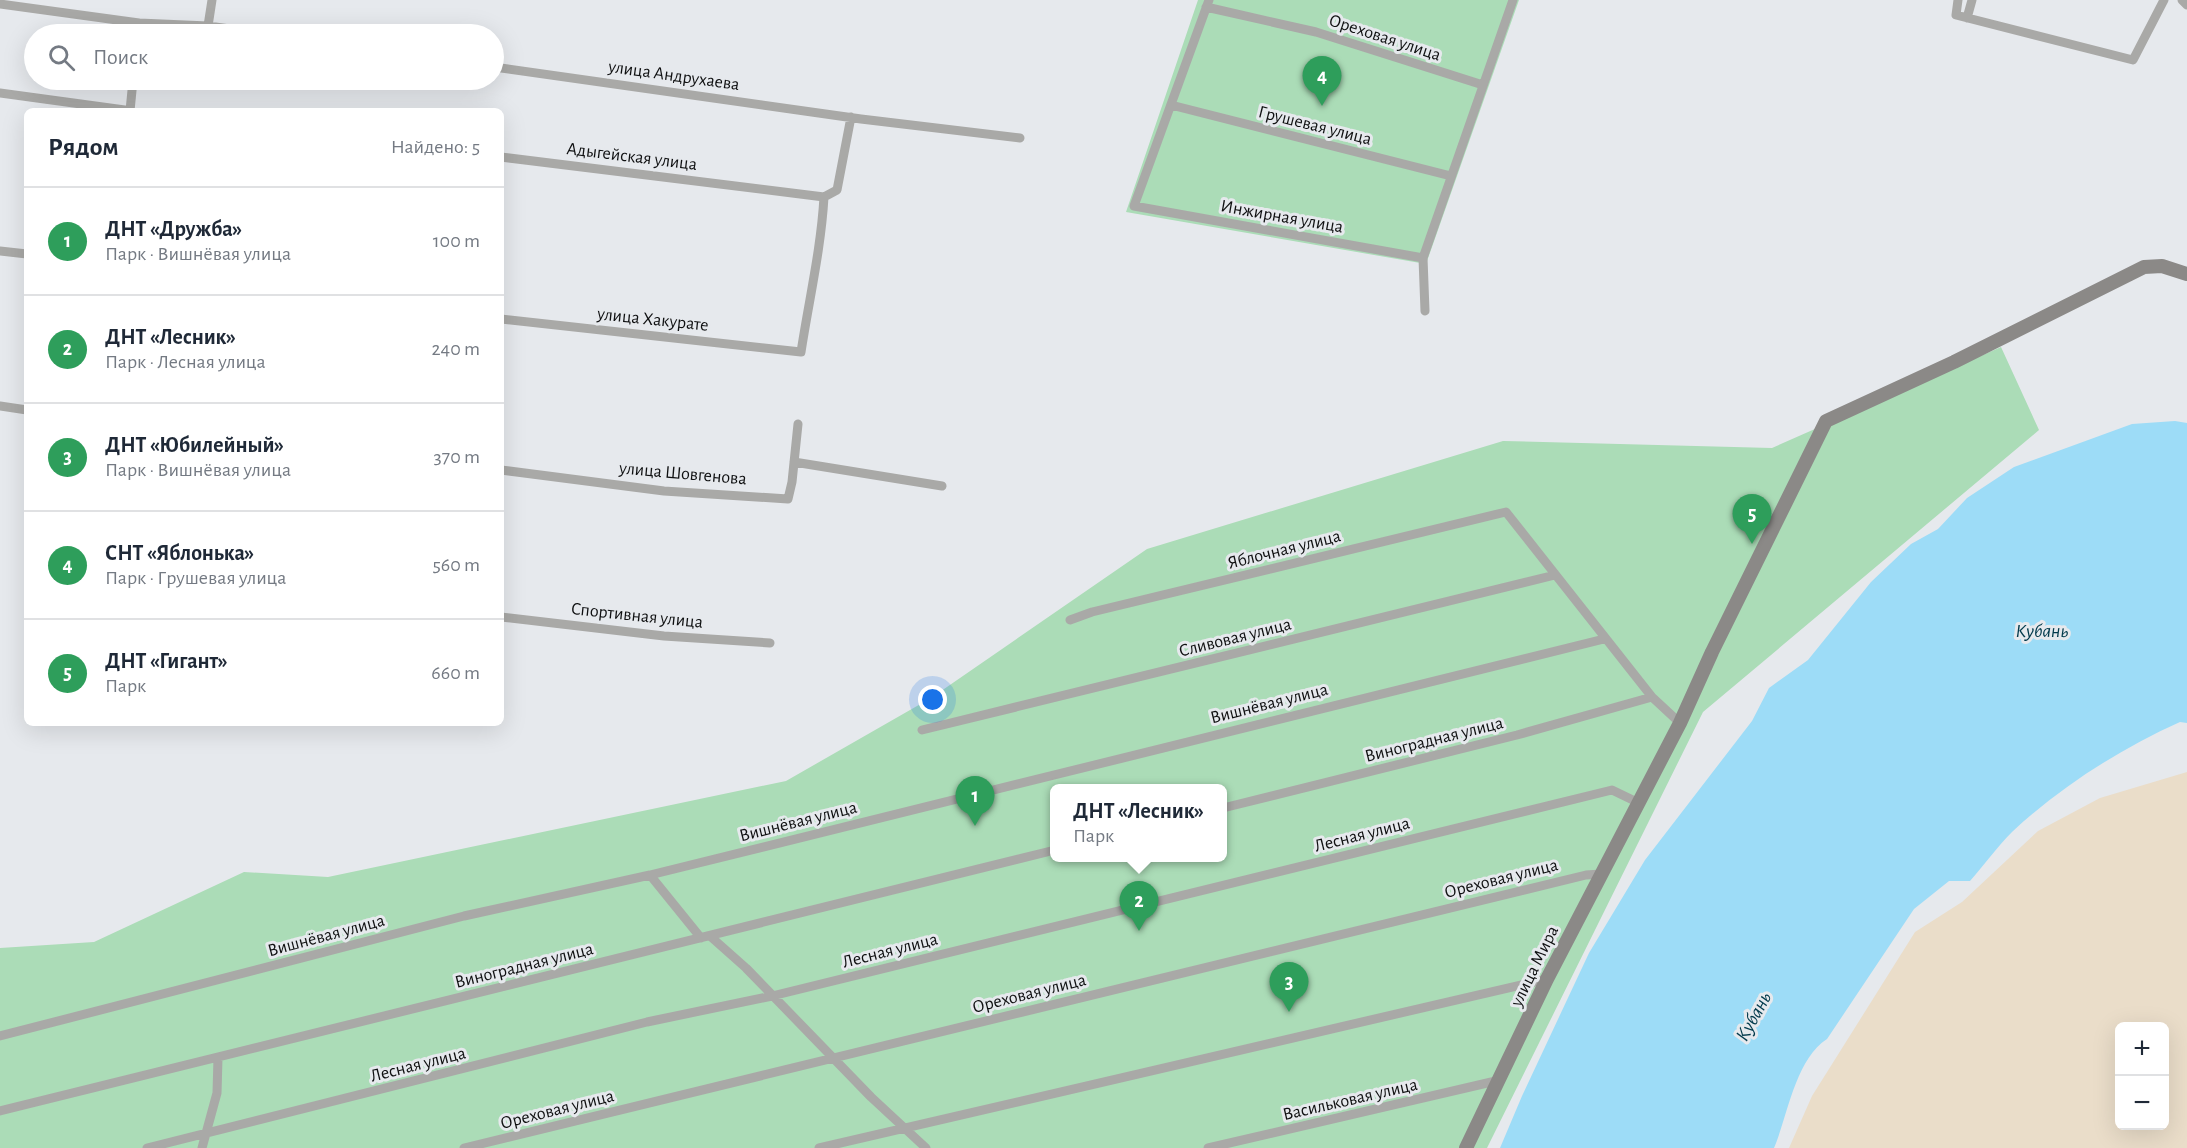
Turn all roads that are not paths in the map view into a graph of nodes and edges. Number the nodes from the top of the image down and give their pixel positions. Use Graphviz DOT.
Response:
graph roads {
  1 [pos="212,0"];
  2 [pos="1513,0"];
  3 [pos="1958,0"];
  4 [pos="1972,0"];
  5 [pos="2164,0"];
  6 [pos="2182,0"];
  7 [pos="0,4"];
  8 [pos="1208,4"];
  9 [pos="2187,5"];
  10 [pos="1967,18"];
  11 [pos="139,23"];
  12 [pos="162,24"];
  13 [pos="208,24"];
  14 [pos="504,68"];
  15 [pos="1483,85"];
  16 [pos="132,90"];
  17 [pos="0,93"];
  18 [pos="1171,105"];
  19 [pos="109,108"];
  20 [pos="131,108"];
  21 [pos="851,117"];
  22 [pos="1020,138"];
  23 [pos="504,157"];
  24 [pos="1451,176"];
  25 [pos="824,197"];
  26 [pos="0,251"];
  27 [pos="24,254"];
  28 [pos="1424,258"];
  29 [pos="2187,274"];
  30 [pos="1425,311"];
  31 [pos="504,319"];
  32 [pos="0,406"];
  33 [pos="24,410"];
  34 [pos="798,424"];
  35 [pos="794,462"];
  36 [pos="504,470"];
  37 [pos="942,486"];
  38 [pos="1555,574"];
  39 [pos="504,617"];
  40 [pos="1070,620"];
  41 [pos="1604,639"];
  42 [pos="770,643"];
  43 [pos="1652,697"];
  44 [pos="1680,723"];
  45 [pos="922,730"];
  46 [pos="1639,803"];
  47 [pos="1227,807"];
  48 [pos="1050,851"];
  49 [pos="1601,874"];
  50 [pos="650,875"];
  51 [pos="705,937"];
  52 [pos="1547,979"];
  53 [pos="772,996"];
  54 [pos="0,1036"];
  55 [pos="219,1058"];
  56 [pos="833,1058"];
  57 [pos="1500,1080"];
  58 [pos="0,1111"];
  59 [pos="905,1128"];
  60 [pos="206,1133"];
  61 [pos="147,1148"];
  62 [pos="202,1148"];
  63 [pos="464,1148"];
  64 [pos="819,1148"];
  65 [pos="926,1148"];
  66 [pos="1208,1148"];
  67 [pos="1466,1148"];
  1 -- 13 [label="street"];
  2 -- 15 [label="street"];
  3 -- 10 [label="street"];
  4 -- 10 [label="street"];
  5 -- 10 [label="street"];
  6 -- 9 [label="street"];
  7 -- 11 [label="street"];
  8 -- 15 [label="street, Ореховая улица"];
  8 -- 18 [label="street"];
  11 -- 12 [label="street"];
  14 -- 21 [label="street, улица Андрухаева"];
  15 -- 24 [label="street"];
  16 -- 20 [label="street"];
  17 -- 19 [label="street"];
  18 -- 24 [label="street, Грушевая улица"];
  18 -- 28 [label="street, Инжирная улица"];
  21 -- 22 [label="street, улица Андрухаева"];
  21 -- 25 [label="street"];
  23 -- 25 [label="street, Адыгейская улица"];
  24 -- 28 [label="street"];
  25 -- 31 [label="street, улица Хакурате"];
  26 -- 27 [label="street"];
  28 -- 30 [label="street"];
  29 -- 44 [label="street, улица Мира"];
  32 -- 33 [label="street"];
  34 -- 35 [label="street, улица Шовгенова"];
  35 -- 36 [label="street, улица Шовгенова"];
  35 -- 37 [label="street"];
  38 -- 40 [label="street, Яблочная улица"];
  38 -- 41 [label="street"];
  38 -- 45 [label="street, Сливовая улица"];
  39 -- 42 [label="street, Спортивная улица"];
  41 -- 43 [label="street"];
  41 -- 50 [label="street, Вишнёвая улица"];
  43 -- 44 [label="street"];
  43 -- 47 [label="street, Виноградная улица"];
  44 -- 46 [label="street, улица Мира"];
  46 -- 49 [label="street, улица Мира"];
  46 -- 53 [label="street, Лесная улица"];
  48 -- 51 [label="street, Виноградная улица"];
  49 -- 52 [label="street, улица Мира"];
  49 -- 56 [label="street, Ореховая улица"];
  50 -- 51 [label="street"];
  50 -- 54 [label="street, Вишнёвая улица"];
  51 -- 53 [label="street"];
  51 -- 55 [label="street, Виноградная улица"];
  52 -- 57 [label="street, улица Мира"];
  52 -- 59 [label="street"];
  53 -- 56 [label="street"];
  53 -- 60 [label="street, Лесная улица"];
  55 -- 58 [label="street, Виноградная улица"];
  55 -- 60 [label="street"];
  56 -- 59 [label="street"];
  56 -- 63 [label="street, Ореховая улица"];
  57 -- 66 [label="street, Васильковая улица"];
  57 -- 67 [label="street, улица Мира"];
  59 -- 64 [label="street"];
  59 -- 65 [label="street"];
  60 -- 61 [label="street, Лесная улица"];
  60 -- 62 [label="street"];
}
